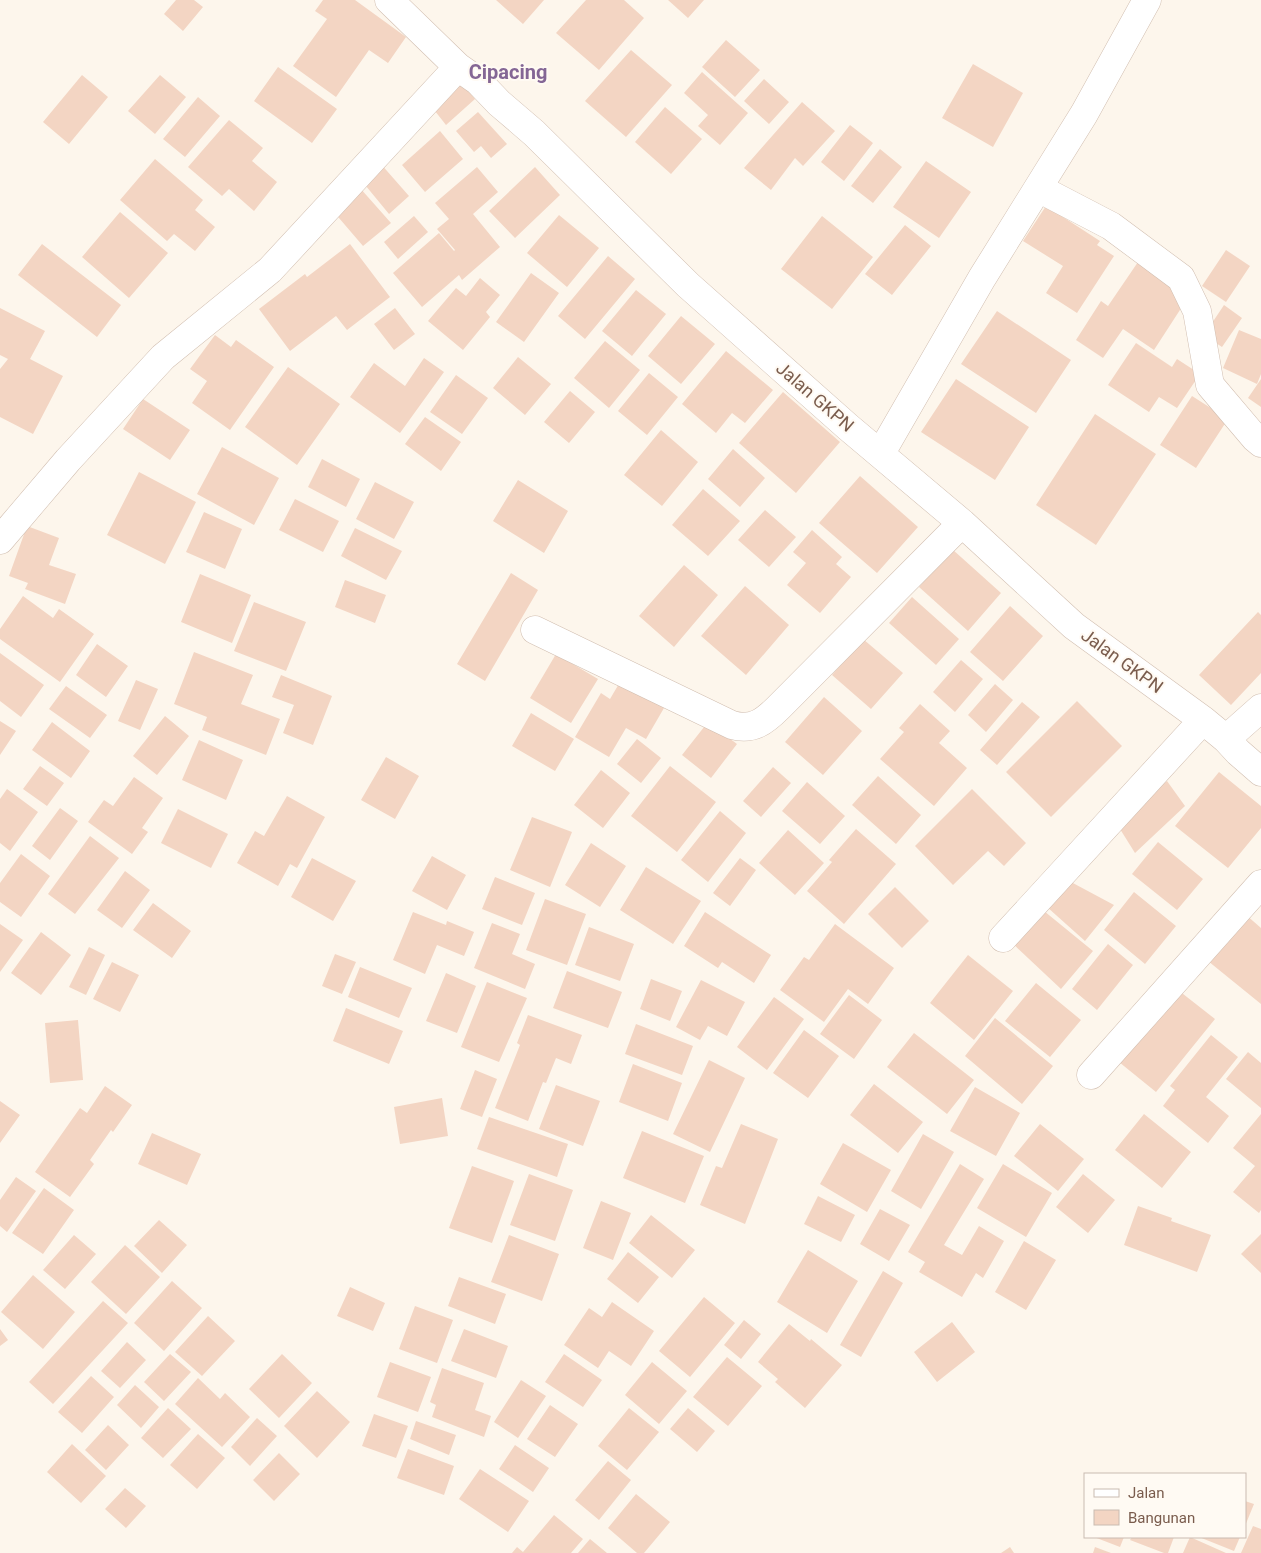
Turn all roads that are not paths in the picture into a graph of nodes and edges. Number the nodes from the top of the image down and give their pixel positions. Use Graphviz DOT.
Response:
graph roads {
  1 [pos="389,0"];
  2 [pos="1147,0"];
  3 [pos="458,67"];
  4 [pos="1038,188"];
  5 [pos="1261,443"];
  6 [pos="881,453"];
  7 [pos="962,523"];
  8 [pos="0,540"];
  9 [pos="535,630"];
  10 [pos="1261,708"];
  11 [pos="1203,720"];
  12 [pos="1226,739"];
  13 [pos="1261,772"];
  14 [pos="1261,884"];
  15 [pos="1003,938"];
  16 [pos="1092,1075"];
  1 -- 3 [label="street, Jalan GKPN"];
  2 -- 4 [label="street"];
  3 -- 6 [label="street, Jalan GKPN"];
  3 -- 8 [label="street"];
  4 -- 5 [label="street"];
  4 -- 6 [label="street"];
  6 -- 7 [label="street, Jalan GKPN"];
  7 -- 9 [label="street"];
  7 -- 11 [label="street, Jalan GKPN"];
  10 -- 12 [label="street"];
  11 -- 12 [label="street, Jalan GKPN"];
  11 -- 15 [label="street"];
  12 -- 13 [label="street, Jalan GKPN"];
  14 -- 16 [label="street"];
}
